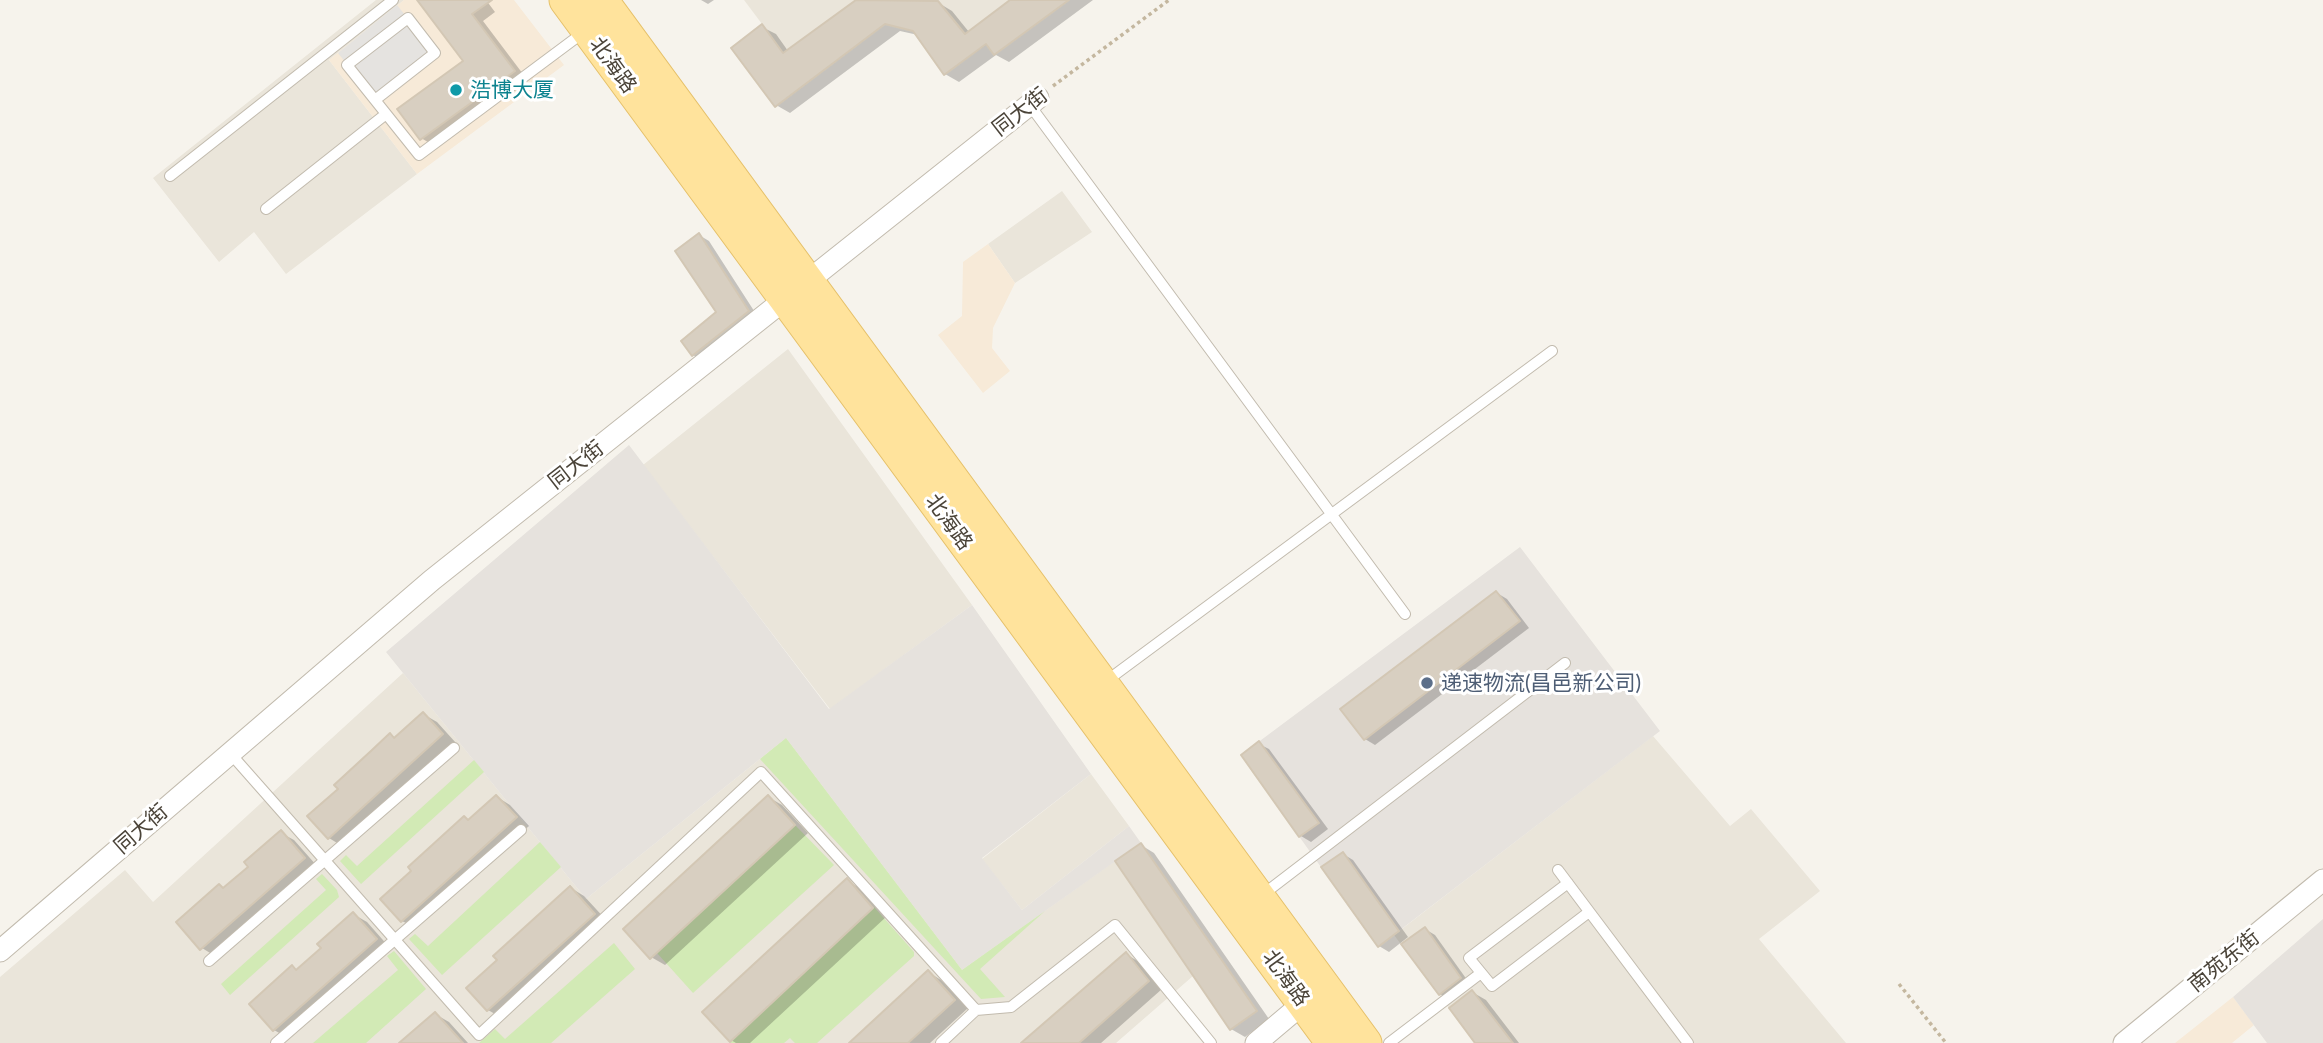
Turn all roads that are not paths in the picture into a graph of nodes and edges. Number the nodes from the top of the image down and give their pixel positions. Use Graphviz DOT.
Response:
graph roads {
  1 [pos="393,0"];
  2 [pos="566,0"];
  3 [pos="594,15"];
  4 [pos="375,100"];
  5 [pos="1033,101"];
  6 [pos="386,114"];
  7 [pos="170,176"];
  8 [pos="266,209"];
  9 [pos="796,290"];
  10 [pos="1552,351"];
  11 [pos="1332,514"];
  12 [pos="1405,614"];
  13 [pos="1564,663"];
  14 [pos="1091,692"];
  15 [pos="454,748"];
  16 [pos="230,753"];
  17 [pos="521,830"];
  18 [pos="325,861"];
  19 [pos="1558,870"];
  20 [pos="2323,880"];
  21 [pos="1567,883"];
  22 [pos="1258,897"];
  23 [pos="1589,912"];
  24 [pos="394,940"];
  25 [pos="0,951"];
  26 [pos="209,961"];
  27 [pos="1481,973"];
  28 [pos="1313,995"];
  29 [pos="976,1010"];
  30 [pos="475,1039"];
  31 [pos="1682,1041"];
  32 [pos="276,1043"];
  33 [pos="941,1043"];
  34 [pos="1211,1043"];
  35 [pos="1256,1043"];
  36 [pos="1333,1043"];
  37 [pos="1365,1043"];
  38 [pos="1389,1043"];
  39 [pos="2124,1043"];
  1 -- 7 [label="lane"];
  2 -- 3 [label="main road, 北海路"];
  3 -- 6 [label="lane"];
  3 -- 9 [label="main road, 北海路"];
  4 -- 4 [label="lane"];
  4 -- 6 [label="lane"];
  5 -- 9 [label="street, 同大街"];
  5 -- 11 [label="lane"];
  6 -- 8 [label="lane"];
  9 -- 14 [label="main road, 北海路"];
  9 -- 16 [label="street, 同大街"];
  10 -- 11 [label="lane"];
  11 -- 12 [label="lane"];
  11 -- 14 [label="lane"];
  13 -- 22 [label="lane"];
  14 -- 22 [label="main road, 北海路"];
  14 -- 28 [label="main road, 北海路"];
  15 -- 18 [label="lane"];
  16 -- 18 [label="lane"];
  16 -- 25 [label="street, 同大街"];
  17 -- 24 [label="lane"];
  18 -- 24 [label="lane"];
  18 -- 26 [label="lane"];
  19 -- 21 [label="lane"];
  20 -- 39 [label="street, 南苑东街"];
  21 -- 23 [label="lane"];
  21 -- 27 [label="lane"];
  22 -- 28 [label="main road, 北海路"];
  23 -- 27 [label="lane"];
  23 -- 31 [label="lane"];
  24 -- 30 [label="lane"];
  24 -- 32 [label="lane"];
  27 -- 38 [label="lane"];
  28 -- 35 [label="street"];
  28 -- 36 [label="main road, 北海路"];
  28 -- 37 [label="main road, 北海路"];
  29 -- 30 [label="lane"];
  29 -- 33 [label="lane"];
  29 -- 34 [label="lane"];
}
